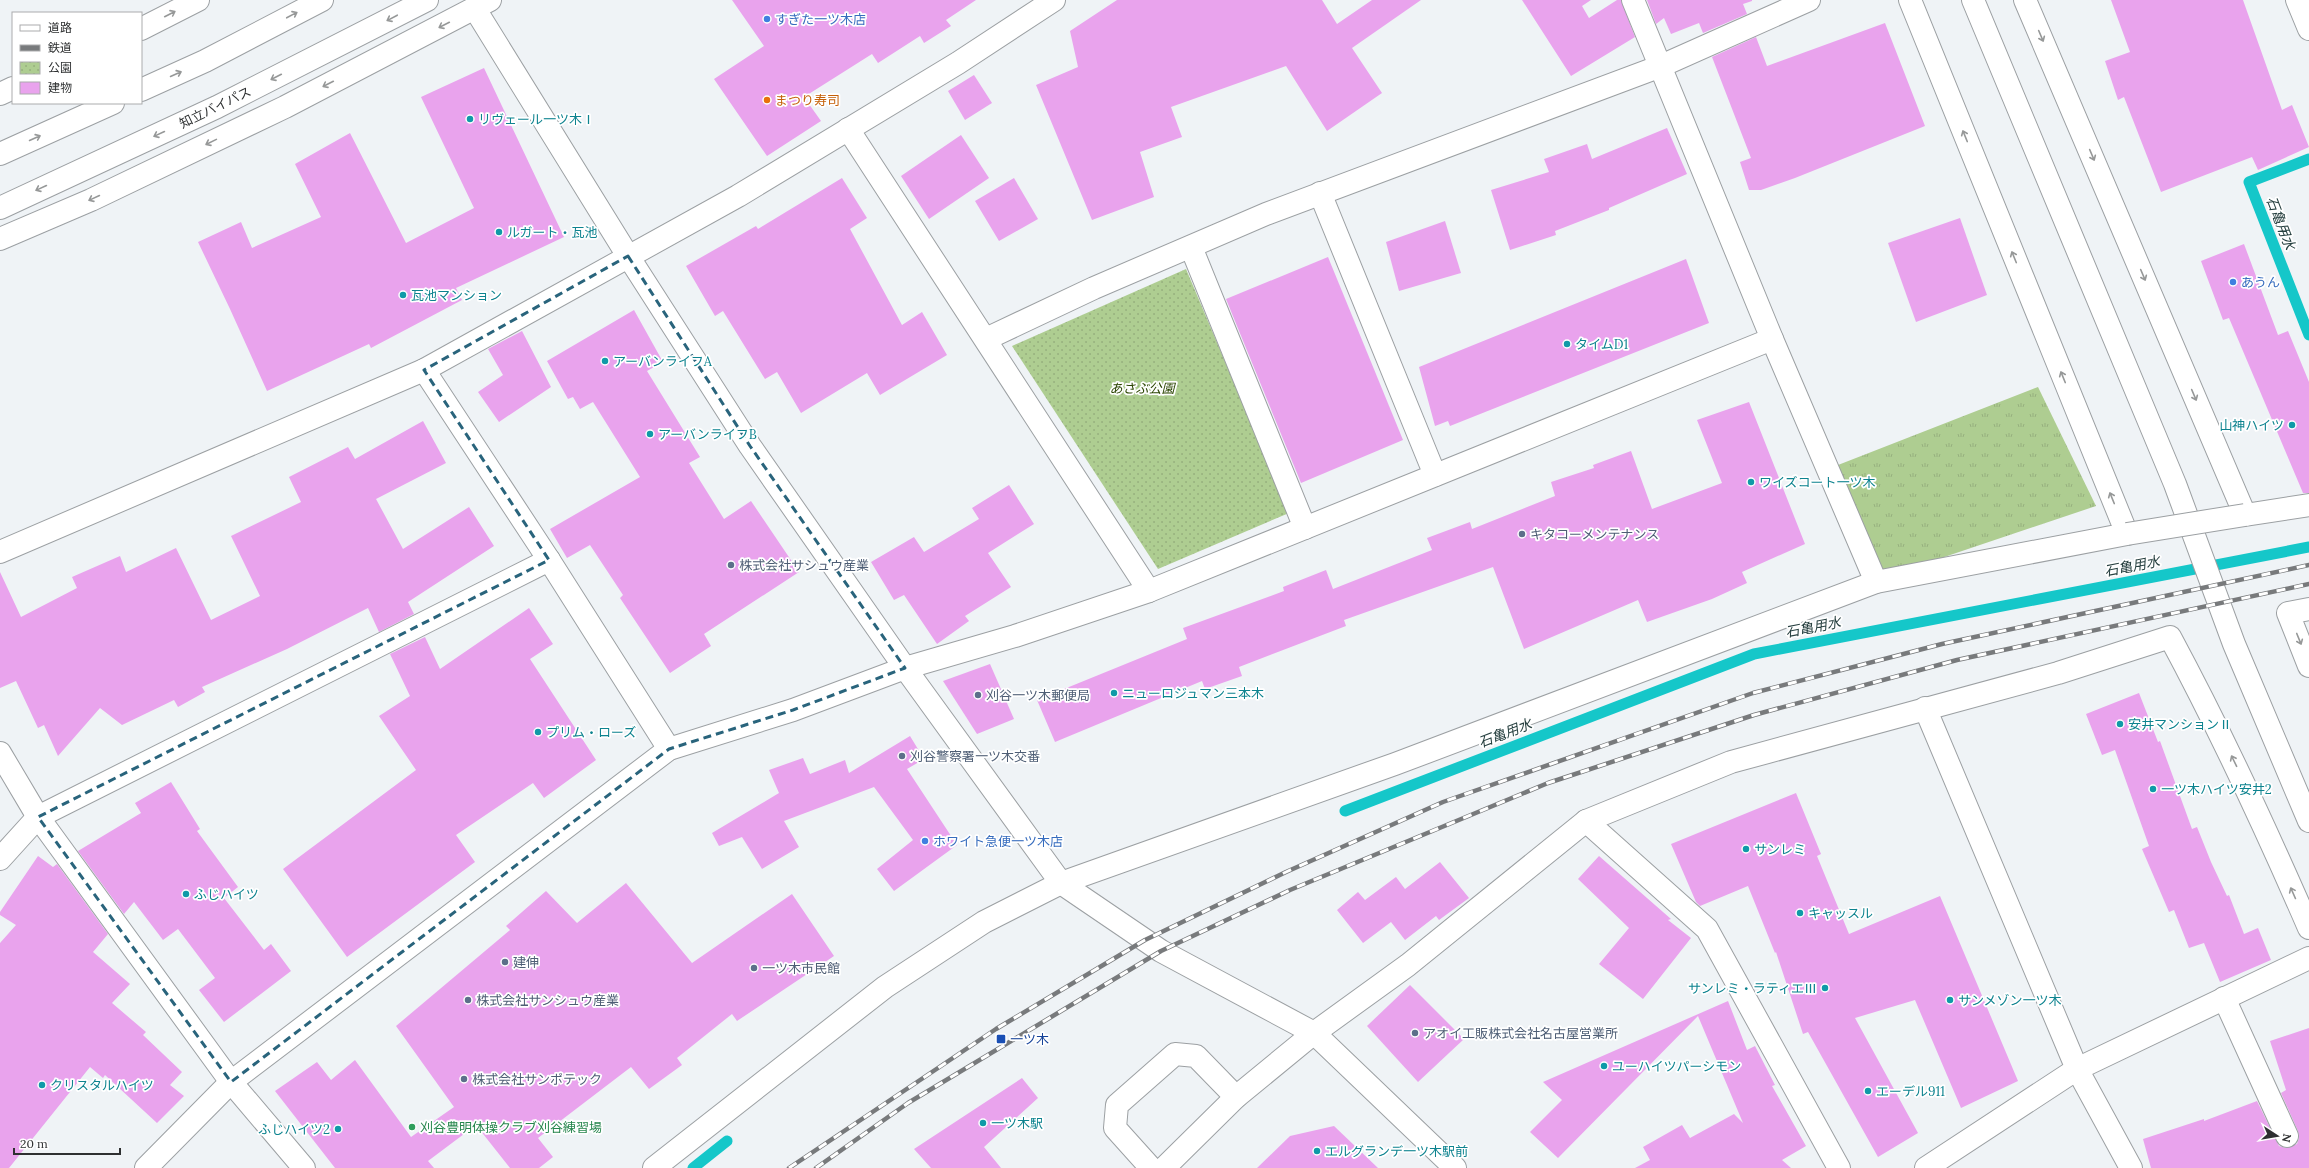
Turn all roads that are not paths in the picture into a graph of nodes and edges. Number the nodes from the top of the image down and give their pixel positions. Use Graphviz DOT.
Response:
graph roads {
  1 [pos="198,0"];
  2 [pos="322,0"];
  3 [pos="427,0"];
  4 [pos="1054,0"];
  5 [pos="1633,0"];
  6 [pos="1809,0"];
  7 [pos="1910,0"];
  8 [pos="1973,0"];
  9 [pos="2025,0"];
  10 [pos="2297,0"];
  11 [pos="483,5"];
  12 [pos="142,28"];
  13 [pos="2309,29"];
  14 [pos="1661,66"];
  15 [pos="12,88"];
  16 [pos="142,90"];
  17 [pos="0,94"];
  18 [pos="111,104"];
  19 [pos="848,128"];
  20 [pos="0,154"];
  21 [pos="1320,193"];
  22 [pos="0,208"];
  23 [pos="0,239"];
  24 [pos="1191,247"];
  25 [pos="628,256"];
  26 [pos="986,339"];
  27 [pos="1772,339"];
  28 [pos="424,370"];
  29 [pos="1435,475"];
  30 [pos="2309,505"];
  31 [pos="2245,515"];
  32 [pos="1305,528"];
  33 [pos="2126,534"];
  34 [pos="0,552"];
  35 [pos="549,560"];
  36 [pos="1876,582"];
  37 [pos="1149,591"];
  38 [pos="2299,611"];
  39 [pos="2309,666"];
  40 [pos="905,668"];
  41 [pos="1926,708"];
  42 [pos="669,749"];
  43 [pos="0,753"];
  44 [pos="38,817"];
  45 [pos="1586,821"];
  46 [pos="2309,821"];
  47 [pos="0,859"];
  48 [pos="1061,883"];
  49 [pos="2309,928"];
  50 [pos="2309,958"];
  51 [pos="2224,998"];
  52 [pos="1314,1033"];
  53 [pos="2077,1069"];
  54 [pos="231,1082"];
  55 [pos="1236,1097"];
  56 [pos="2287,1136"];
  57 [pos="146,1168"];
  58 [pos="304,1168"];
  59 [pos="654,1168"];
  60 [pos="1151,1168"];
  61 [pos="1164,1168"];
  62 [pos="1455,1168"];
  63 [pos="1839,1168"];
  64 [pos="1926,1168"];
  65 [pos="2132,1168"];
  12 -- 1 [label="main road, one-way"];
  16 -- 2 [label="main road, one-way"];
  3 -- 22 [label="main road, 知立バイパス, one-way"];
  4 -- 19 [label="main road"];
  5 -- 14 [label="main road"];
  6 -- 14 [label="main road"];
  33 -- 7 [label="main road, one-way"];
  8 -- 46 [label="main road"];
  9 -- 31 [label="main road, one-way"];
  10 -- 13 [label="main road"];
  11 -- 23 [label="main road, one-way"];
  11 -- 25 [label="main road"];
  14 -- 21 [label="main road"];
  14 -- 27 [label="main road"];
  15 -- 17 [label="main road"];
  20 -- 18 [label="main road, one-way"];
  19 -- 25 [label="main road"];
  19 -- 26 [label="main road"];
  21 -- 24 [label="main road"];
  21 -- 29 [label="main road"];
  24 -- 26 [label="main road"];
  24 -- 32 [label="main road"];
  25 -- 28 [label="main road"];
  25 -- 40 [label="main road"];
  26 -- 37 [label="main road"];
  27 -- 29 [label="main road"];
  27 -- 36 [label="main road"];
  28 -- 34 [label="main road"];
  28 -- 35 [label="main road"];
  29 -- 32 [label="main road"];
  30 -- 31 [label="main road"];
  31 -- 33 [label="main road, bridge"];
  32 -- 37 [label="main road"];
  33 -- 36 [label="main road"];
  35 -- 42 [label="main road"];
  35 -- 44 [label="main road"];
  36 -- 48 [label="main road"];
  37 -- 40 [label="main road"];
  38 -- 39 [label="main road, one-way"];
  40 -- 42 [label="main road"];
  40 -- 48 [label="main road"];
  41 -- 45 [label="main road"];
  49 -- 41 [label="main road, one-way"];
  41 -- 53 [label="main road"];
  42 -- 54 [label="main road"];
  43 -- 44 [label="main road"];
  44 -- 47 [label="main road"];
  44 -- 54 [label="main road"];
  45 -- 52 [label="main road"];
  45 -- 63 [label="main road"];
  48 -- 52 [label="main road"];
  48 -- 59 [label="main road"];
  50 -- 51 [label="main road"];
  51 -- 53 [label="main road"];
  51 -- 56 [label="main road"];
  52 -- 55 [label="main road"];
  52 -- 62 [label="main road"];
  53 -- 64 [label="main road"];
  53 -- 65 [label="main road"];
  54 -- 57 [label="main road"];
  54 -- 58 [label="main road"];
  55 -- 60 [label="main road"];
  55 -- 61 [label="main road"];
}
